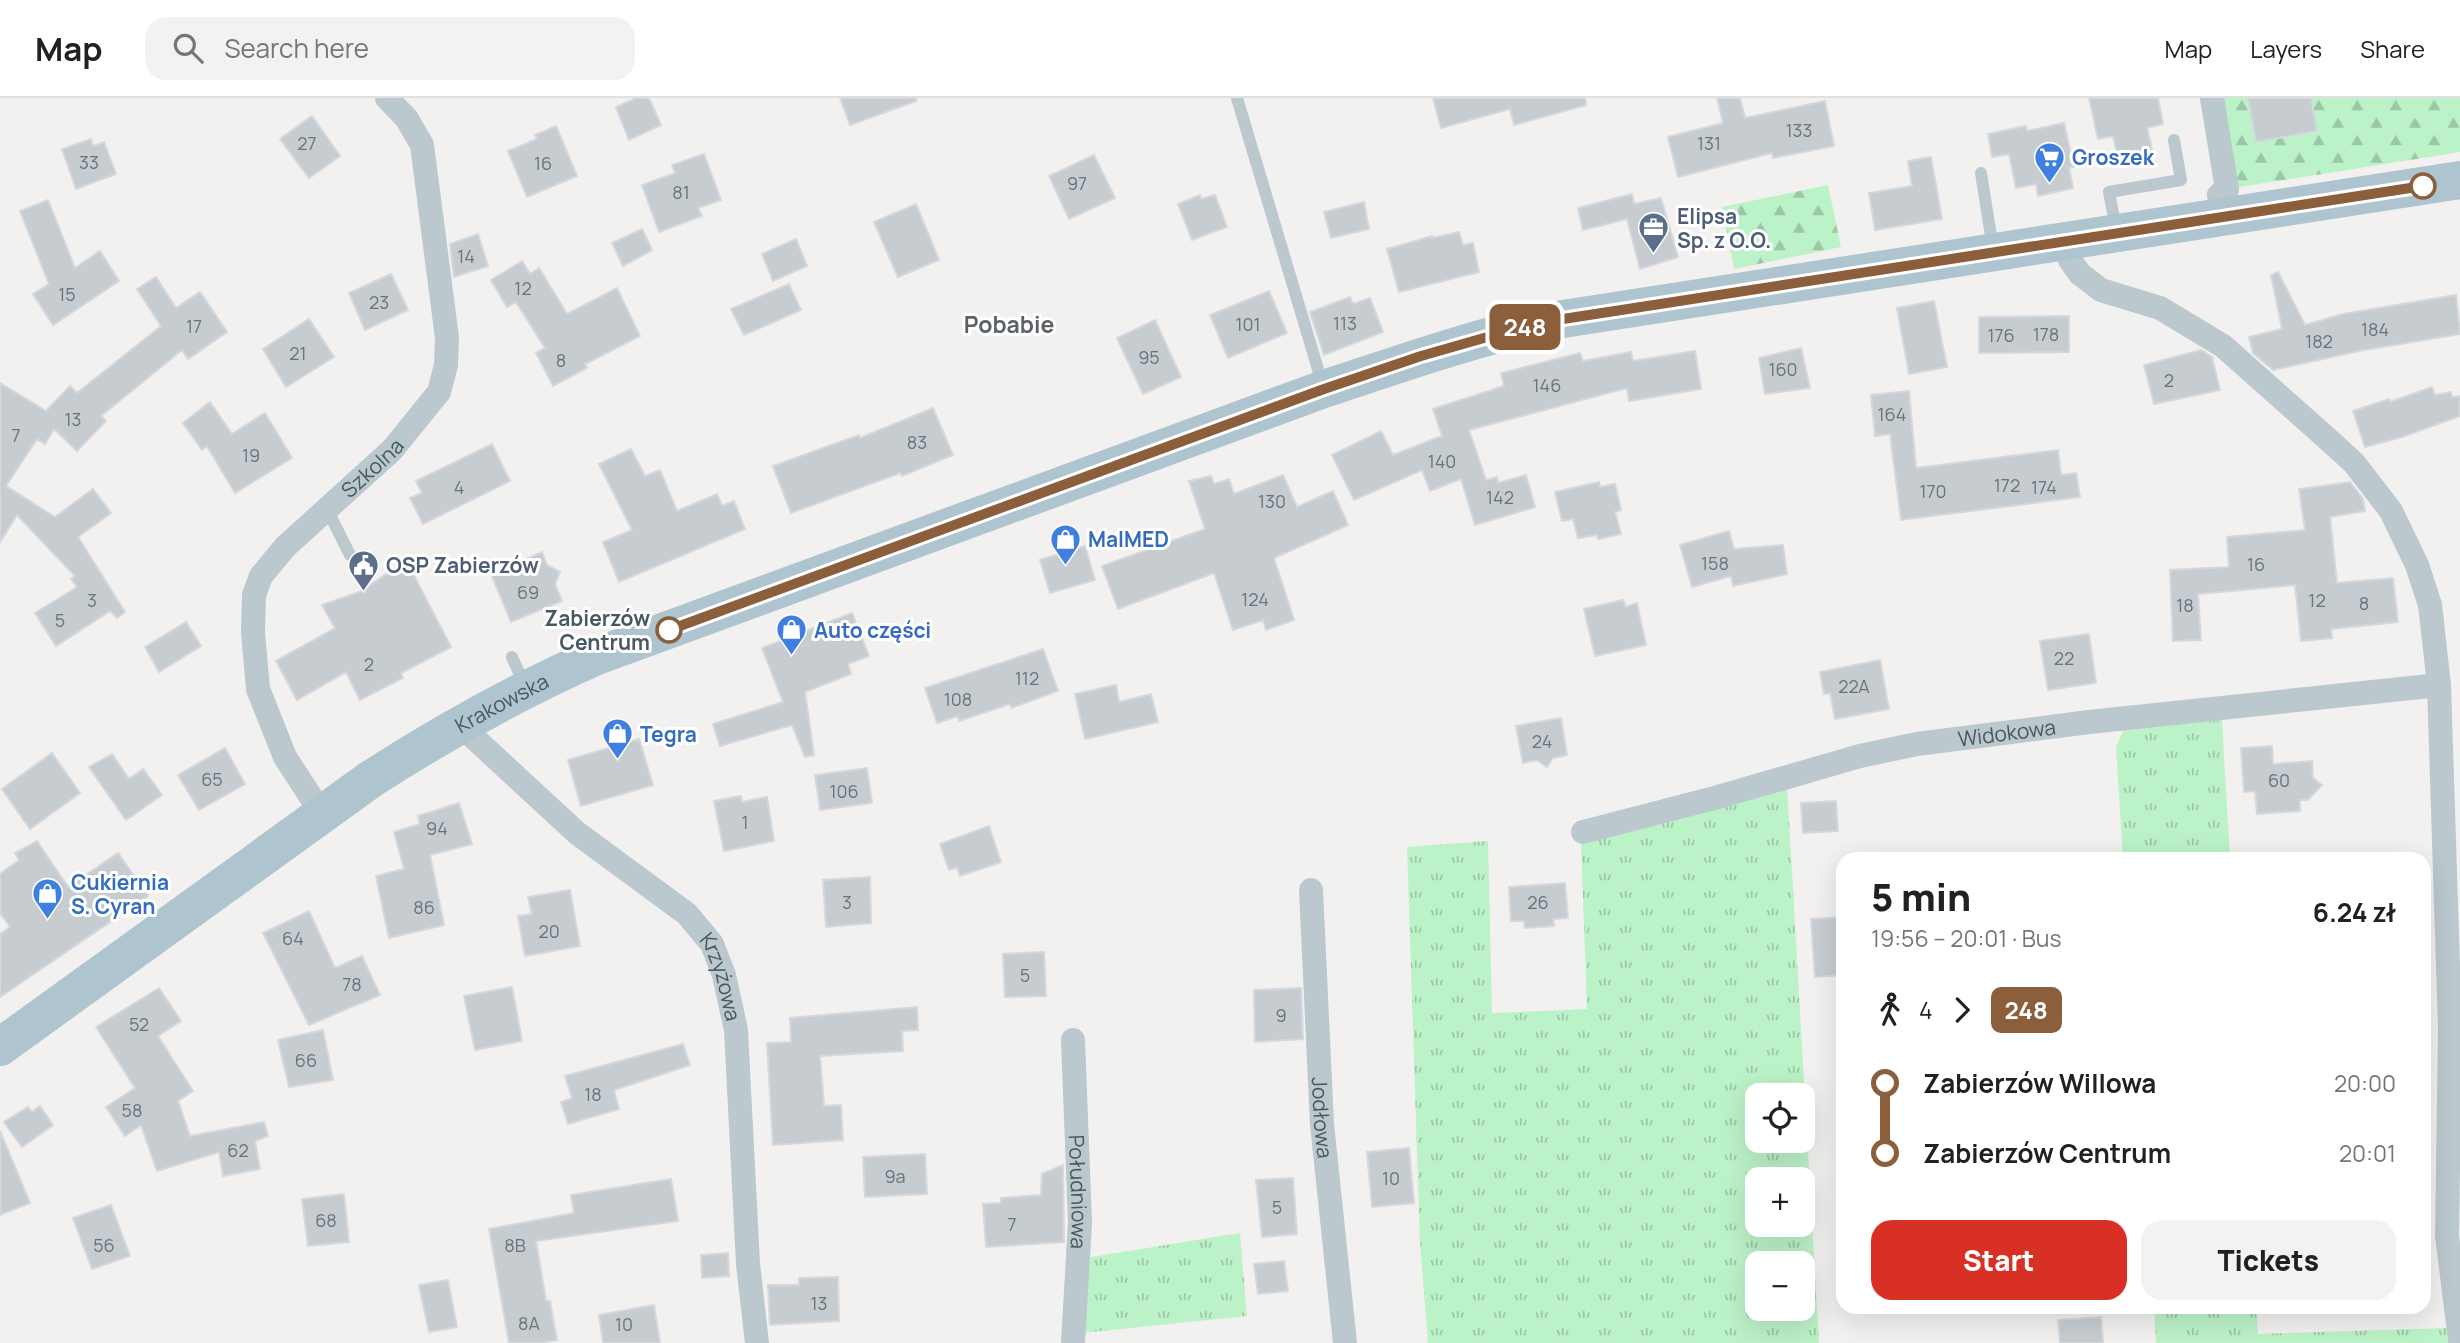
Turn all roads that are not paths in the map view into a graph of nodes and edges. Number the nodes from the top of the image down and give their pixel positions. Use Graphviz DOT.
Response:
graph roads {
  1 [pos="387,98"];
  2 [pos="1237,98"];
  3 [pos="2212,98"];
  4 [pos="2174,140"];
  5 [pos="1981,173"];
  6 [pos="2460,180"];
  7 [pos="2223,217"];
  8 [pos="2116,233"];
  9 [pos="2066,241"];
  10 [pos="1994,253"];
  11 [pos="1324,389"];
  12 [pos="328,510"];
  13 [pos="350,555"];
  14 [pos="2439,685"];
  15 [pos="460,724"];
  16 [pos="322,814"];
  17 [pos="1583,831"];
  18 [pos="1311,890"];
  19 [pos="1073,1040"];
  20 [pos="0,1047"];
  21 [pos="2460,1340"];
  22 [pos="757,1343"];
  23 [pos="1073,1343"];
  24 [pos="1345,1343"];
  1 -- 12 [label="street, Szkolna"];
  2 -- 11 [label="lane"];
  3 -- 7 [label="street"];
  4 -- 8 [label="lane"];
  5 -- 10 [label="lane"];
  6 -- 7 [label="main road, Krakowska"];
  7 -- 8 [label="main road, Krakowska"];
  8 -- 9 [label="main road, Krakowska"];
  9 -- 10 [label="main road, Krakowska"];
  9 -- 14 [label="street"];
  10 -- 11 [label="main road, Krakowska"];
  11 -- 15 [label="main road, Krakowska"];
  12 -- 13 [label="lane"];
  12 -- 16 [label="street, Szkolna"];
  14 -- 17 [label="street, Widokowa"];
  14 -- 21 [label="street"];
  15 -- 16 [label="main road, Krakowska"];
  15 -- 22 [label="street, Krzyżowa"];
  16 -- 20 [label="main road, Krakowska"];
  18 -- 24 [label="street, Jodłowa"];
  19 -- 23 [label="street, Południowa"];
}
